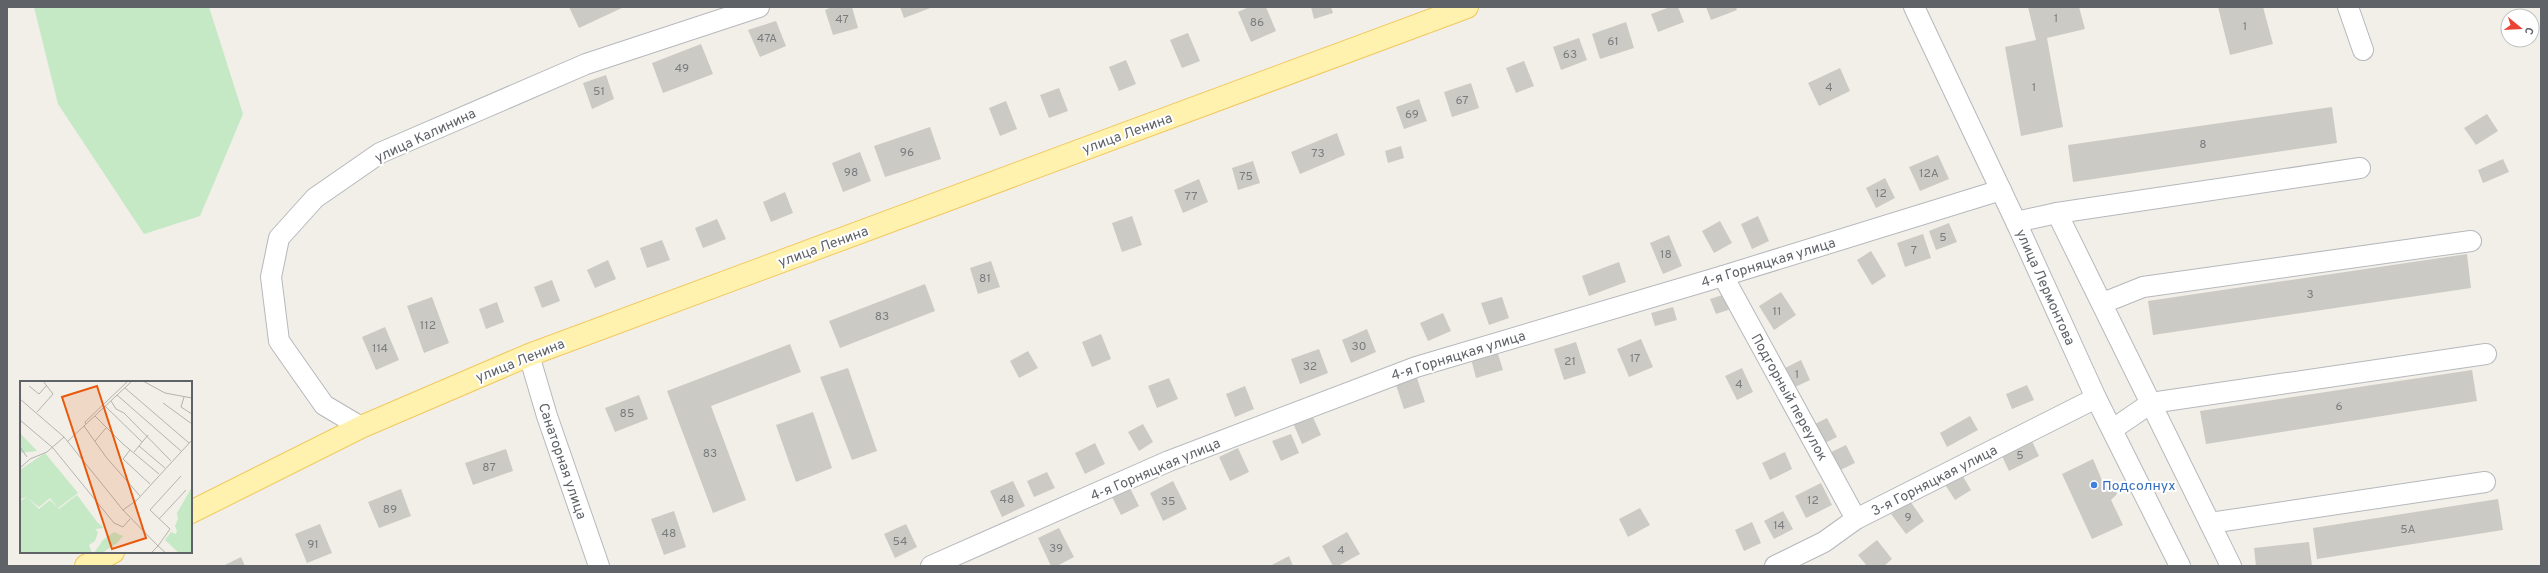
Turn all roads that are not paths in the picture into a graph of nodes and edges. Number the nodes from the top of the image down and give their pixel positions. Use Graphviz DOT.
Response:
graph roads {
  1 [pos="759,7"];
  2 [pos="1467,7"];
  3 [pos="1914,7"];
  4 [pos="2348,7"];
  5 [pos="2363,50"];
  6 [pos="2360,168"];
  7 [pos="2001,190"];
  8 [pos="2057,213"];
  9 [pos="2016,222"];
  10 [pos="2471,241"];
  11 [pos="1723,276"];
  12 [pos="2102,303"];
  13 [pos="2486,354"];
  14 [pos="529,355"];
  15 [pos="2096,398"];
  16 [pos="2151,403"];
  17 [pos="360,427"];
  18 [pos="2113,429"];
  19 [pos="2485,482"];
  20 [pos="192,511"];
  21 [pos="1856,519"];
  22 [pos="2210,523"];
  23 [pos="111,553"];
  24 [pos="86,566"];
  25 [pos="599,566"];
  26 [pos="931,566"];
  27 [pos="1775,566"];
  28 [pos="2180,566"];
  29 [pos="2231,566"];
  1 -- 17 [label="street, улица Калинина"];
  2 -- 14 [label="main road, улица Ленина"];
  3 -- 7 [label="street, улица Лермонтова"];
  4 -- 5 [label="street"];
  6 -- 8 [label="street"];
  7 -- 9 [label="street, улица Лермонтова"];
  7 -- 11 [label="street, 4-я Горняцкая улица"];
  8 -- 9 [label="street"];
  8 -- 12 [label="street"];
  9 -- 15 [label="street, улица Лермонтова"];
  10 -- 12 [label="street"];
  11 -- 21 [label="street, Подгорный переулок"];
  11 -- 26 [label="street, 4-я Горняцкая улица"];
  12 -- 16 [label="street"];
  13 -- 16 [label="street"];
  14 -- 17 [label="main road, улица Ленина"];
  14 -- 25 [label="street, Санаторная улица"];
  15 -- 18 [label="street, улица Лермонтова"];
  15 -- 21 [label="street, 3-я Горняцкая улица"];
  16 -- 18 [label="street"];
  16 -- 22 [label="street"];
  17 -- 20 [label="main road, улица Ленина"];
  18 -- 28 [label="street, улица Лермонтова"];
  19 -- 22 [label="street"];
  21 -- 27 [label="street, 3-я Горняцкая улица"];
  22 -- 29 [label="street"];
  23 -- 24 [label="main road"];
}
